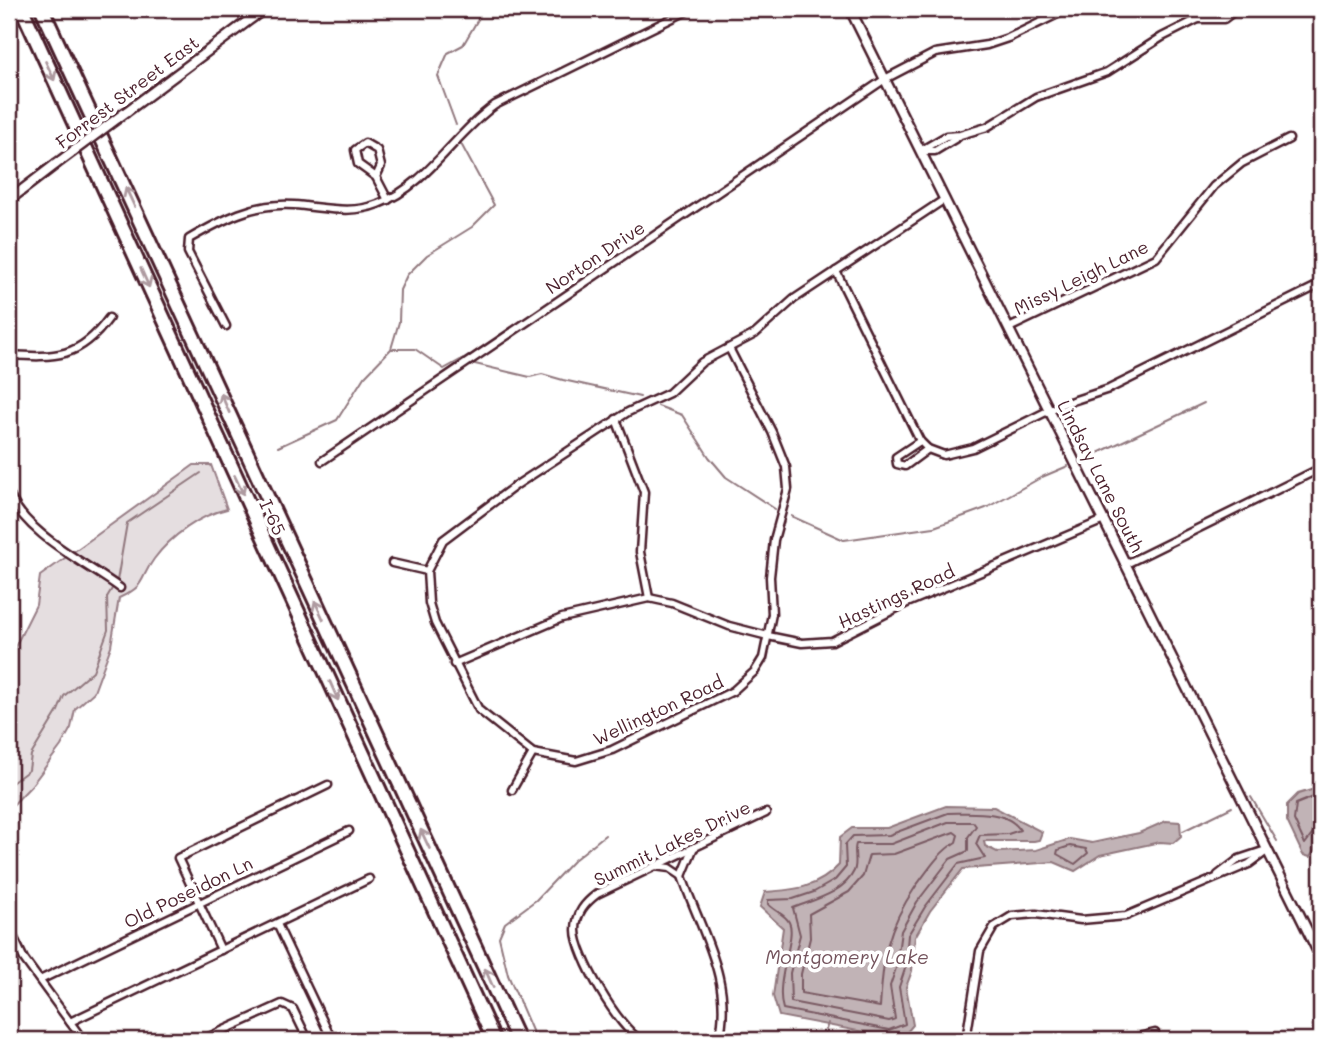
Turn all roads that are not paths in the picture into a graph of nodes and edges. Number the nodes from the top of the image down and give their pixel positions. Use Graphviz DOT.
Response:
graph roads {
  1 [pos="22,9"];
  2 [pos="42,9"];
  3 [pos="264,9"];
  4 [pos="691,9"];
  5 [pos="850,9"];
  6 [pos="1068,9"];
  7 [pos="1205,9"];
  8 [pos="1237,9"];
  9 [pos="1198,19"];
  10 [pos="885,79"];
  11 [pos="1289,139"];
  12 [pos="920,151"];
  13 [pos="376,177"];
  14 [pos="945,199"];
  15 [pos="9,200"];
  16 [pos="388,200"];
  17 [pos="836,271"];
  18 [pos="1321,284"];
  19 [pos="109,318"];
  20 [pos="226,326"];
  21 [pos="1009,328"];
  22 [pos="729,348"];
  23 [pos="9,355"];
  24 [pos="1049,410"];
  25 [pos="616,419"];
  26 [pos="920,441"];
  27 [pos="928,449"];
  28 [pos="322,461"];
  29 [pos="1321,468"];
  30 [pos="9,494"];
  31 [pos="1104,520"];
  32 [pos="1128,563"];
  33 [pos="392,564"];
  34 [pos="427,571"];
  35 [pos="120,588"];
  36 [pos="649,598"];
  37 [pos="768,636"];
  38 [pos="454,664"];
  39 [pos="533,753"];
  40 [pos="328,785"];
  41 [pos="512,790"];
  42 [pos="766,813"];
  43 [pos="349,831"];
  44 [pos="694,847"];
  45 [pos="1268,850"];
  46 [pos="653,866"];
  47 [pos="682,876"];
  48 [pos="369,879"];
  49 [pos="199,902"];
  50 [pos="276,924"];
  51 [pos="9,928"];
  52 [pos="221,950"];
  53 [pos="1321,958"];
  54 [pos="40,980"];
  55 [pos="70,1022"];
  56 [pos="1156,1037"];
  57 [pos="83,1040"];
  58 [pos="202,1040"];
  59 [pos="308,1040"];
  60 [pos="332,1040"];
  61 [pos="494,1040"];
  62 [pos="518,1040"];
  63 [pos="641,1040"];
  64 [pos="719,1040"];
  65 [pos="966,1040"];
  66 [pos="1125,1040"];
  1 -- 61 [label="highway, I-65, one-way"];
  62 -- 2 [label="highway, one-way"];
  3 -- 15 [label="street, Forrest Street East, bridge"];
  4 -- 16 [label="street"];
  5 -- 10 [label="street, Lindsay Lane South"];
  6 -- 10 [label="street, Norton Drive"];
  7 -- 9 [label="street"];
  8 -- 9 [label="street"];
  9 -- 12 [label="street"];
  10 -- 12 [label="street, Lindsay Lane South"];
  10 -- 28 [label="street, Norton Drive"];
  11 -- 21 [label="street, Missy Leigh Lane"];
  12 -- 14 [label="street, Lindsay Lane South"];
  13 -- 13 [label="street"];
  13 -- 16 [label="street"];
  14 -- 17 [label="street"];
  14 -- 21 [label="street, Lindsay Lane South"];
  16 -- 20 [label="street"];
  17 -- 22 [label="street"];
  17 -- 26 [label="street"];
  18 -- 24 [label="street"];
  19 -- 23 [label="street"];
  21 -- 24 [label="street, Lindsay Lane South"];
  22 -- 25 [label="street"];
  22 -- 37 [label="street, Wellington Road"];
  24 -- 27 [label="street"];
  24 -- 31 [label="street, Lindsay Lane South"];
  25 -- 34 [label="street"];
  25 -- 36 [label="street"];
  26 -- 27 [label="street"];
  26 -- 27 [label="street"];
  29 -- 32 [label="street"];
  30 -- 35 [label="street"];
  31 -- 32 [label="street, Lindsay Lane South"];
  31 -- 37 [label="street, Hastings Road"];
  32 -- 45 [label="street, Lindsay Lane South"];
  33 -- 34 [label="street"];
  34 -- 38 [label="street, Wellington Road"];
  36 -- 37 [label="street, Hastings Road"];
  36 -- 38 [label="street, Hastings Road"];
  37 -- 39 [label="street, Wellington Road"];
  38 -- 39 [label="street, Wellington Road"];
  39 -- 41 [label="street"];
  40 -- 49 [label="street"];
  42 -- 44 [label="street, Summit Lakes Drive"];
  43 -- 49 [label="street, Old Poseidon Ln"];
  44 -- 46 [label="street, Summit Lakes Drive"];
  44 -- 47 [label="street"];
  45 -- 53 [label="street, Lindsay Lane South"];
  45 -- 65 [label="street"];
  46 -- 47 [label="street"];
  46 -- 63 [label="street, Summit Lakes Drive"];
  47 -- 64 [label="street"];
  48 -- 50 [label="street"];
  49 -- 52 [label="street"];
  49 -- 54 [label="street, Old Poseidon Ln"];
  50 -- 52 [label="street"];
  50 -- 60 [label="street"];
  51 -- 54 [label="street"];
  52 -- 55 [label="street"];
  54 -- 55 [label="street"];
  55 -- 57 [label="street"];
  56 -- 66 [label="street"];
  58 -- 59 [label="street"];
}
